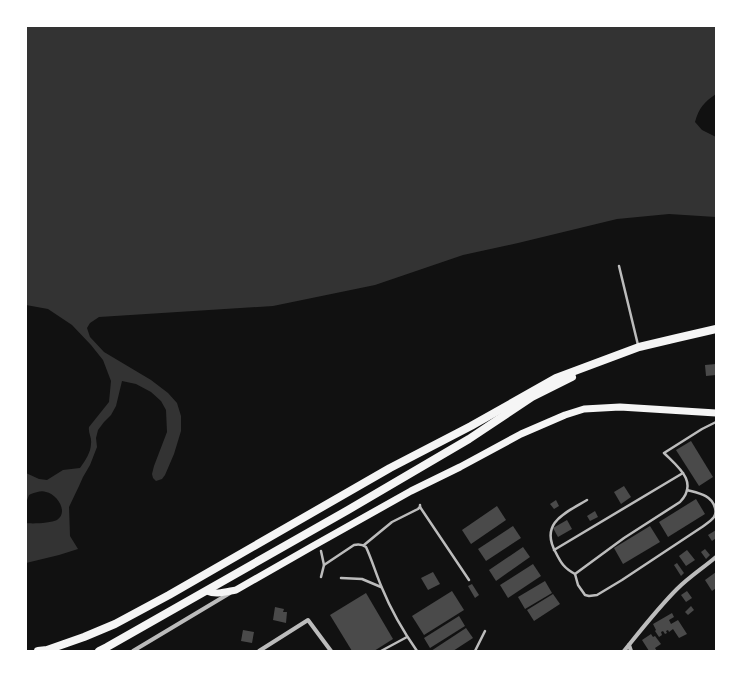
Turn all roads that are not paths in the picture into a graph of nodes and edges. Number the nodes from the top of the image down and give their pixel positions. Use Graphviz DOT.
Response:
graph roads {
  1 [pos="619,266"];
  2 [pos="716,329"];
  3 [pos="639,347"];
  4 [pos="613,358"];
  5 [pos="716,412"];
  6 [pos="716,422"];
  7 [pos="683,473"];
  8 [pos="687,490"];
  9 [pos="587,500"];
  10 [pos="364,545"];
  11 [pos="554,550"];
  12 [pos="321,551"];
  13 [pos="716,557"];
  14 [pos="324,565"];
  15 [pos="575,574"];
  16 [pos="321,577"];
  17 [pos="341,578"];
  18 [pos="469,580"];
  19 [pos="382,588"];
  20 [pos="236,590"];
  21 [pos="207,591"];
  22 [pos="485,631"];
  23 [pos="407,637"];
  24 [pos="629,645"];
  25 [pos="38,651"];
  26 [pos="99,651"];
  27 [pos="133,651"];
  28 [pos="259,651"];
  29 [pos="331,651"];
  30 [pos="381,651"];
  31 [pos="417,651"];
  32 [pos="475,651"];
  33 [pos="624,651"];
  34 [pos="631,651"];
  1 -- 3 [label="lane"];
  2 -- 3 [label="highway"];
  3 -- 4 [label="highway"];
  4 -- 21 [label="highway"];
  4 -- 25 [label="highway"];
  5 -- 20 [label="main road"];
  6 -- 7 [label="lane"];
  7 -- 8 [label="lane"];
  7 -- 11 [label="lane"];
  8 -- 15 [label="lane"];
  8 -- 15 [label="lane"];
  9 -- 11 [label="lane"];
  10 -- 14 [label="lane"];
  10 -- 18 [label="lane"];
  10 -- 19 [label="lane"];
  11 -- 15 [label="lane"];
  12 -- 14 [label="lane"];
  13 -- 24 [label="street"];
  14 -- 16 [label="lane"];
  17 -- 19 [label="lane"];
  19 -- 23 [label="lane"];
  20 -- 21 [label="main road"];
  20 -- 27 [label="street"];
  21 -- 26 [label="highway"];
  22 -- 32 [label="lane"];
  23 -- 30 [label="lane"];
  23 -- 31 [label="lane"];
  24 -- 33 [label="street"];
  24 -- 34 [label="street"];
  28 -- 29 [label="street"];
}
